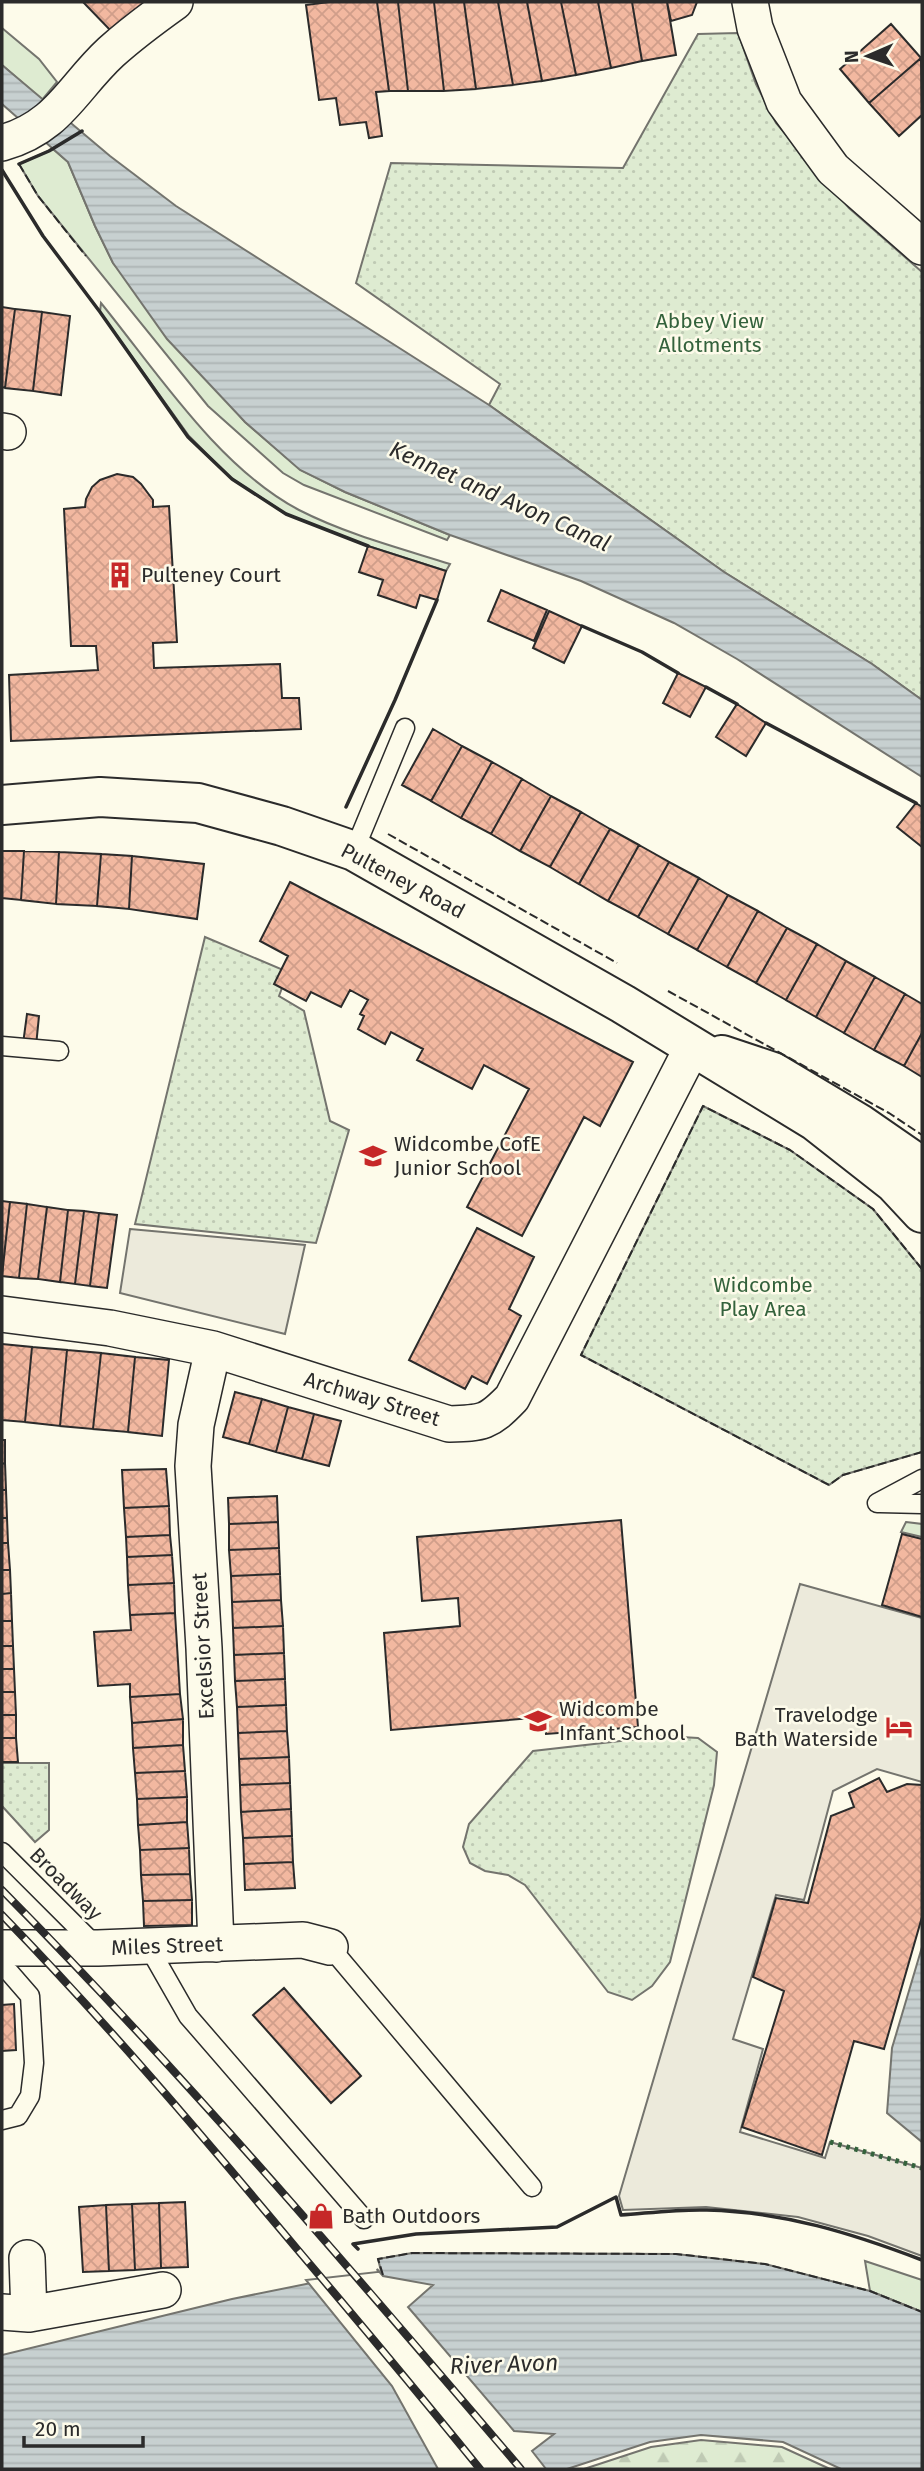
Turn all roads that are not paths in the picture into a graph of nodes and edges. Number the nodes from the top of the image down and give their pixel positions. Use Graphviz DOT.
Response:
graph roads {
  1 [pos="175,2"];
  2 [pos="750,2"];
  3 [pos="8,141"];
  4 [pos="922,247"];
  5 [pos="405,729"];
  6 [pos="2,806"];
  7 [pos="354,851"];
  8 [pos="2,1046"];
  9 [pos="693,1046"];
  10 [pos="59,1051"];
  11 [pos="922,1167"];
  12 [pos="922,1213"];
  13 [pos="2,1314"];
  14 [pos="213,1349"];
  15 [pos="922,1479"];
  16 [pos="922,1504"];
  17 [pos="2,1852"];
  18 [pos="216,1944"];
  19 [pos="148,1946"];
  20 [pos="330,1947"];
  21 [pos="2,1948"];
  22 [pos="98,1948"];
  23 [pos="2,1967"];
  24 [pos="2,2120"];
  25 [pos="532,2187"];
  26 [pos="363,2219"];
  27 [pos="27,2258"];
  28 [pos="163,2290"];
  29 [pos="15,2313"];
  1 -- 3 [label="street"];
  2 -- 4 [label="street"];
  5 -- 7 [label="lane"];
  6 -- 7 [label="main road, Pulteney Road"];
  7 -- 9 [label="main road, Pulteney Road"];
  8 -- 10 [label="lane"];
  9 -- 11 [label="main road, Pulteney Road"];
  9 -- 12 [label="main road, Pulteney Road"];
  9 -- 14 [label="street, Archway Street"];
  13 -- 14 [label="street, Archway Street"];
  14 -- 18 [label="street, Excelsior Street"];
  15 -- 16 [label="lane"];
  17 -- 22 [label="lane, Broadway"];
  18 -- 19 [label="street, Miles Street"];
  18 -- 20 [label="street, Miles Street"];
  19 -- 22 [label="street, Miles Street"];
  19 -- 26 [label="lane"];
  20 -- 25 [label="lane"];
  21 -- 22 [label="street, Miles Street"];
  23 -- 24 [label="lane"];
  27 -- 29 [label="street"];
  28 -- 29 [label="street"];
}
